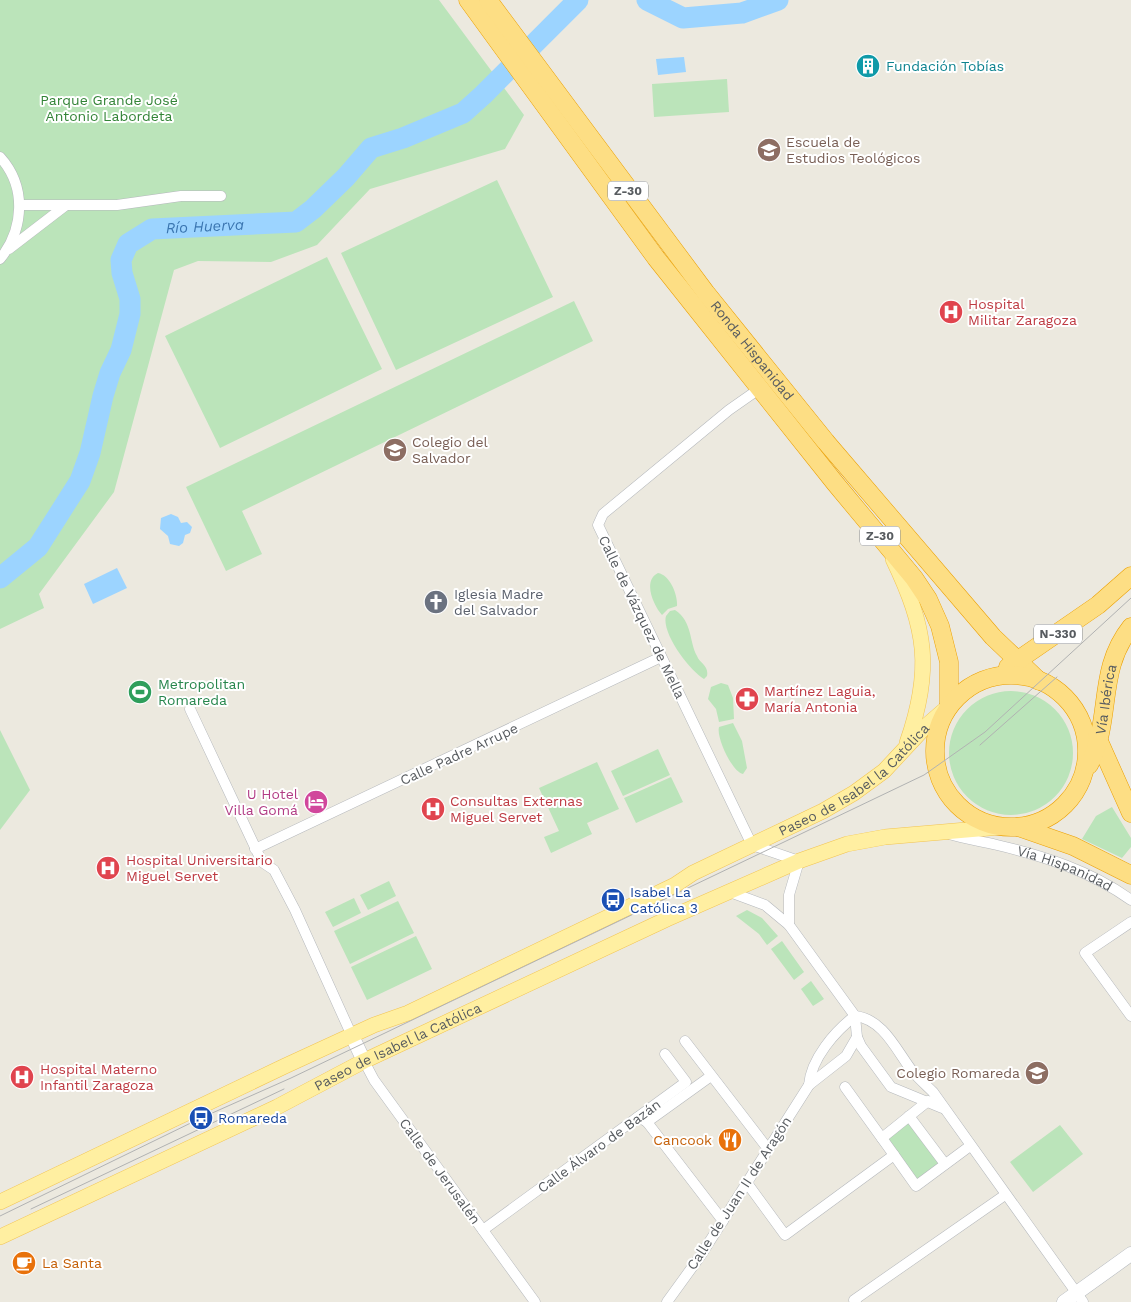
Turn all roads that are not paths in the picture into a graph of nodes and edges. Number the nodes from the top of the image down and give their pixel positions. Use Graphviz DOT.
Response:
graph roads {
  1 [pos="468,0"];
  2 [pos="488,0"];
  3 [pos="558,111"];
  4 [pos="0,158"];
  5 [pos="221,196"];
  6 [pos="20,205"];
  7 [pos="65,206"];
  8 [pos="8,249"];
  9 [pos="0,259"];
  10 [pos="759,389"];
  11 [pos="885,542"];
  12 [pos="1131,576"];
  13 [pos="1131,627"];
  14 [pos="661,657"];
  15 [pos="1017,661"];
  16 [pos="988,679"];
  17 [pos="1039,681"];
  18 [pos="949,706"];
  19 [pos="190,709"];
  20 [pos="1078,714"];
  21 [pos="1099,741"];
  22 [pos="905,748"];
  23 [pos="1084,774"];
  24 [pos="1131,813"];
  25 [pos="967,814"];
  26 [pos="1009,827"];
  27 [pos="982,829"];
  28 [pos="943,833"];
  29 [pos="996,844"];
  30 [pos="752,846"];
  31 [pos="256,849"];
  32 [pos="799,861"];
  33 [pos="1131,875"];
  34 [pos="729,892"];
  35 [pos="1131,900"];
  36 [pos="1131,922"];
  37 [pos="789,925"];
  38 [pos="855,1016"];
  39 [pos="1131,1016"];
  40 [pos="352,1036"];
  41 [pos="857,1037"];
  42 [pos="685,1041"];
  43 [pos="665,1054"];
  44 [pos="866,1055"];
  45 [pos="846,1056"];
  46 [pos="364,1061"];
  47 [pos="711,1076"];
  48 [pos="810,1084"];
  49 [pos="846,1087"];
  50 [pos="928,1101"];
  51 [pos="942,1108"];
  52 [pos="909,1116"];
  53 [pos="643,1120"];
  54 [pos="882,1138"];
  55 [pos="970,1146"];
  56 [pos="768,1149"];
  57 [pos="894,1155"];
  58 [pos="945,1164"];
  59 [pos="747,1183"];
  60 [pos="1005,1195"];
  61 [pos="0,1202"];
  62 [pos="723,1221"];
  63 [pos="483,1230"];
  64 [pos="0,1237"];
  65 [pos="1131,1254"];
  66 [pos="1080,1298"];
  67 [pos="669,1301"];
  68 [pos="535,1302"];
  69 [pos="856,1302"];
  70 [pos="1064,1302"];
  1 -- 3 [label="highway, Ronda Hispanidad / Z-30"];
  2 -- 3 [label="highway, Ronda Hispanidad / Z-30"];
  3 -- 10 [label="highway, Ronda Hispanidad / Z-30"];
  3 -- 15 [label="highway, Ronda Hispanidad / Z-30"];
  4 -- 6 [label="street"];
  5 -- 7 [label="street"];
  6 -- 7 [label="street"];
  6 -- 8 [label="street"];
  7 -- 8 [label="street"];
  8 -- 9 [label="street"];
  10 -- 11 [label="highway, Ronda Hispanidad / Z-30"];
  10 -- 14 [label="street, Calle de Vázquez de Mella"];
  11 -- 18 [label="highway, Ronda Hispanidad / Z-30"];
  11 -- 22 [label="main road"];
  12 -- 15 [label="highway, N-330"];
  13 -- 21 [label="highway, Vía Ibérica"];
  14 -- 30 [label="street, Calle de Vázquez de Mella"];
  14 -- 31 [label="street, Calle Padre Arrupe"];
  15 -- 16 [label="highway"];
  15 -- 17 [label="highway, Ronda Hispanidad / Z-30"];
  16 -- 17 [label="highway"];
  16 -- 18 [label="highway"];
  17 -- 20 [label="highway"];
  18 -- 22 [label="main road, Paseo de Isabel la Católica"];
  18 -- 25 [label="highway"];
  19 -- 31 [label="street"];
  20 -- 21 [label="highway"];
  20 -- 23 [label="highway"];
  21 -- 23 [label="highway, Vía Ibérica"];
  21 -- 24 [label="highway"];
  22 -- 30 [label="main road, Paseo de Isabel la Católica"];
  23 -- 26 [label="highway"];
  25 -- 26 [label="highway"];
  25 -- 27 [label="street"];
  26 -- 27 [label="main road, Paseo de Isabel la Católica"];
  26 -- 33 [label="highway, Vía Hispanidad"];
  27 -- 28 [label="main road, Paseo de Isabel la Católica"];
  27 -- 29 [label="street"];
  28 -- 29 [label="street, Vía Hispanidad"];
  28 -- 32 [label="main road, Paseo de Isabel la Católica"];
  29 -- 35 [label="street, Vía Hispanidad"];
  30 -- 32 [label="street, Paseo de Isabel la Católica"];
  30 -- 40 [label="main road, Paseo de Isabel la Católica"];
  31 -- 40 [label="street"];
  32 -- 34 [label="main road, Paseo de Isabel la Católica"];
  32 -- 37 [label="street"];
  34 -- 37 [label="street"];
  34 -- 46 [label="main road, Paseo de Isabel la Católica"];
  36 -- 39 [label="street"];
  37 -- 38 [label="street"];
  38 -- 41 [label="street"];
  38 -- 48 [label="street, Calle de Juan II de Aragón"];
  38 -- 51 [label="street"];
  40 -- 46 [label="street, Calle de Jerusalén"];
  40 -- 61 [label="main road, Paseo de Isabel la Católica"];
  41 -- 44 [label="street"];
  41 -- 45 [label="street, Calle de Juan II de Aragón"];
  42 -- 47 [label="street"];
  43 -- 53 [label="street, Calle Álvaro de Bazán"];
  44 -- 45 [label="street"];
  44 -- 50 [label="street"];
  45 -- 48 [label="street, Calle de Juan II de Aragón"];
  46 -- 63 [label="street, Calle de Jerusalén"];
  46 -- 64 [label="main road, Paseo de Isabel la Católica"];
  47 -- 53 [label="street"];
  47 -- 56 [label="street"];
  48 -- 56 [label="street, Calle de Juan II de Aragón"];
  49 -- 54 [label="street"];
  50 -- 51 [label="street"];
  50 -- 52 [label="street"];
  51 -- 55 [label="street"];
  52 -- 54 [label="street"];
  52 -- 58 [label="street"];
  53 -- 62 [label="street"];
  53 -- 63 [label="street, Calle Álvaro de Bazán"];
  54 -- 57 [label="street"];
  55 -- 58 [label="street"];
  55 -- 60 [label="street"];
  56 -- 59 [label="street, Calle de Juan II de Aragón"];
  57 -- 58 [label="street"];
  57 -- 59 [label="street"];
  59 -- 62 [label="street, Calle de Juan II de Aragón"];
  60 -- 66 [label="street"];
  60 -- 69 [label="street"];
  62 -- 67 [label="street, Calle de Juan II de Aragón"];
  63 -- 68 [label="street, Calle de Jerusalén"];
  65 -- 66 [label="street"];
  66 -- 70 [label="street"];
}
